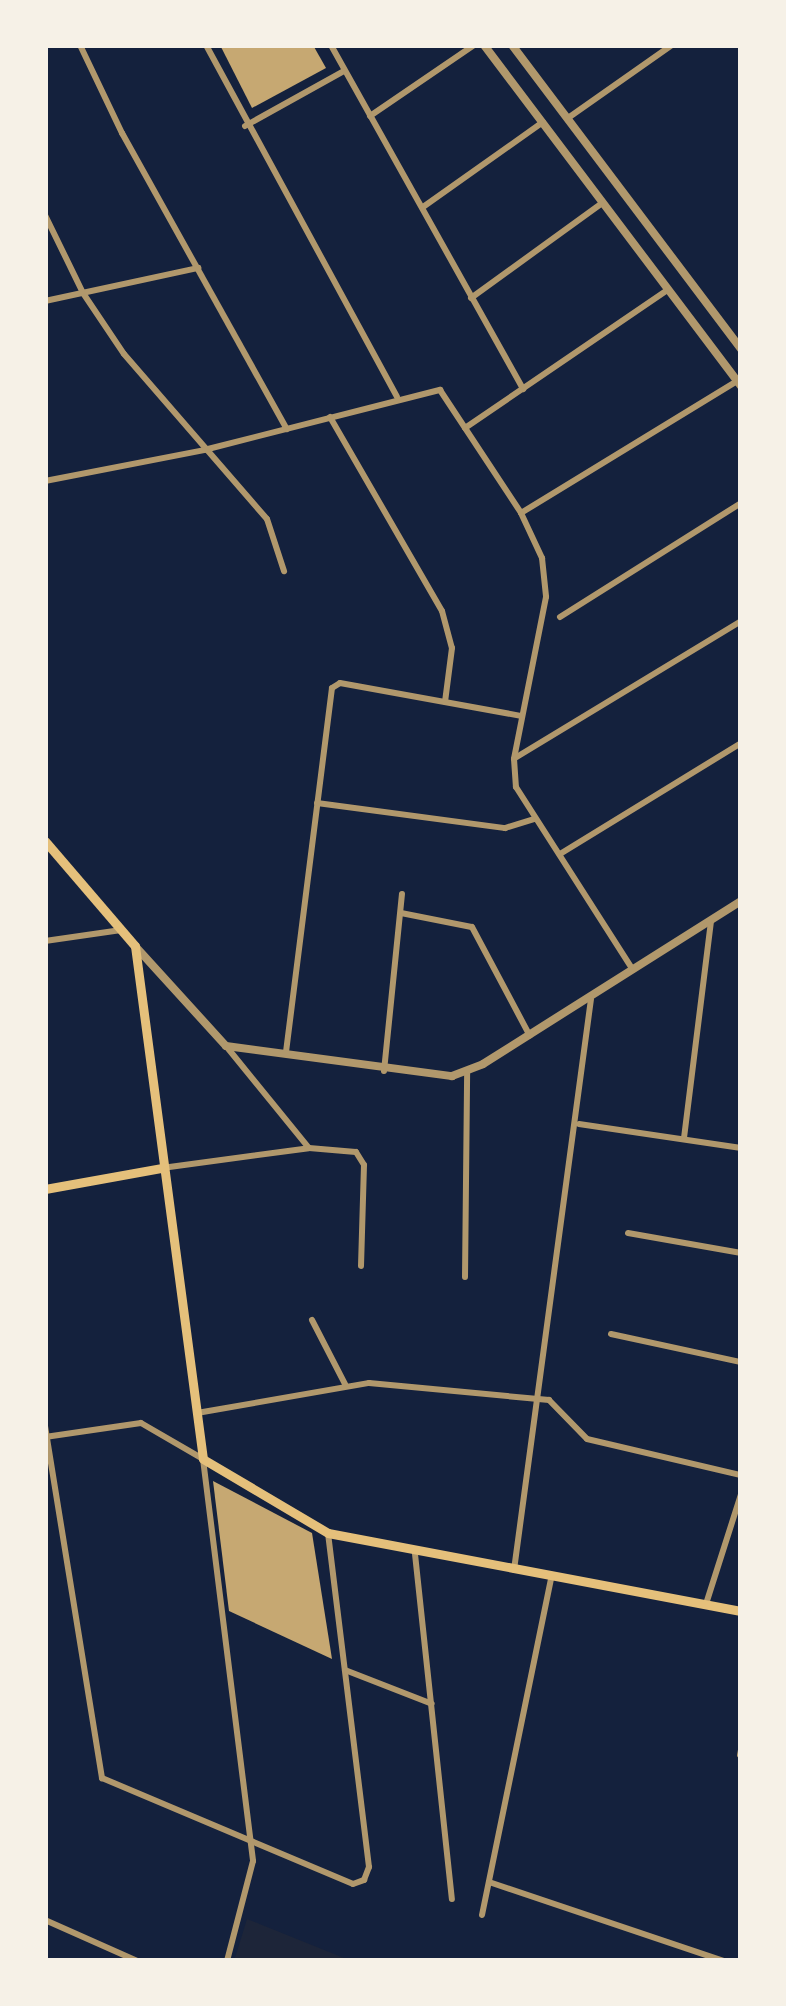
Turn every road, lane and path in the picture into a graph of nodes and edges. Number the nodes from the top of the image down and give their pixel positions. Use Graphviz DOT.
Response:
graph roads {
  1 [pos="80,45"];
  2 [pos="206,45"];
  3 [pos="474,45"];
  4 [pos="484,45"];
  5 [pos="512,45"];
  6 [pos="672,45"];
  7 [pos="332,47"];
  8 [pos="344,70"];
  9 [pos="370,116"];
  10 [pos="568,118"];
  11 [pos="543,122"];
  12 [pos="244,126"];
  13 [pos="602,202"];
  14 [pos="423,207"];
  15 [pos="45,215"];
  16 [pos="198,268"];
  17 [pos="667,290"];
  18 [pos="82,293"];
  19 [pos="471,298"];
  20 [pos="45,301"];
  21 [pos="741,349"];
  22 [pos="739,383"];
  23 [pos="523,389"];
  24 [pos="397,397"];
  25 [pos="330,417"];
  26 [pos="464,428"];
  27 [pos="287,429"];
  28 [pos="204,450"];
  29 [pos="45,481"];
  30 [pos="741,503"];
  31 [pos="521,513"];
  32 [pos="284,571"];
  33 [pos="560,617"];
  34 [pos="741,621"];
  35 [pos="445,702"];
  36 [pos="522,716"];
  37 [pos="741,743"];
  38 [pos="514,759"];
  39 [pos="317,803"];
  40 [pos="534,819"];
  41 [pos="45,840"];
  42 [pos="560,854"];
  43 [pos="402,894"];
  44 [pos="741,901"];
  45 [pos="402,913"];
  46 [pos="710,921"];
  47 [pos="121,930"];
  48 [pos="45,940"];
  49 [pos="135,946"];
  50 [pos="634,970"];
  51 [pos="591,999"];
  52 [pos="530,1036"];
  53 [pos="226,1046"];
  54 [pos="286,1052"];
  55 [pos="384,1071"];
  56 [pos="467,1072"];
  57 [pos="579,1124"];
  58 [pos="684,1138"];
  59 [pos="309,1148"];
  60 [pos="741,1148"];
  61 [pos="162,1168"];
  62 [pos="45,1189"];
  63 [pos="628,1234"];
  64 [pos="741,1253"];
  65 [pos="361,1266"];
  66 [pos="466,1277"];
  67 [pos="312,1320"];
  68 [pos="611,1334"];
  69 [pos="741,1362"];
  70 [pos="346,1386"];
  71 [pos="540,1400"];
  72 [pos="197,1412"];
  73 [pos="45,1426"];
  74 [pos="46,1436"];
  75 [pos="203,1459"];
  76 [pos="741,1474"];
  77 [pos="741,1494"];
  78 [pos="328,1533"];
  79 [pos="415,1554"];
  80 [pos="514,1570"];
  81 [pos="552,1575"];
  82 [pos="706,1604"];
  83 [pos="741,1611"];
  84 [pos="345,1670"];
  85 [pos="432,1704"];
  86 [pos="249,1838"];
  87 [pos="489,1882"];
  88 [pos="452,1900"];
  89 [pos="482,1915"];
  90 [pos="45,1920"];
  91 [pos="137,1961"];
  92 [pos="226,1961"];
  93 [pos="724,1961"];
  1 -- 16 [label="street"];
  2 -- 12 [label="street"];
  3 -- 9 [label="street"];
  4 -- 11 [label="street"];
  5 -- 10 [label="street"];
  6 -- 10 [label="street"];
  7 -- 8 [label="street"];
  8 -- 9 [label="street"];
  8 -- 12 [label="street"];
  9 -- 14 [label="street"];
  10 -- 21 [label="street"];
  11 -- 13 [label="street"];
  11 -- 14 [label="street"];
  12 -- 24 [label="street"];
  13 -- 17 [label="street"];
  13 -- 19 [label="street"];
  14 -- 19 [label="street"];
  15 -- 18 [label="street"];
  16 -- 18 [label="street"];
  16 -- 27 [label="street"];
  17 -- 22 [label="street"];
  17 -- 23 [label="street"];
  18 -- 20 [label="street"];
  18 -- 28 [label="street"];
  19 -- 23 [label="street"];
  22 -- 31 [label="street"];
  23 -- 26 [label="street"];
  24 -- 25 [label="street"];
  24 -- 26 [label="street"];
  25 -- 27 [label="street"];
  25 -- 35 [label="street"];
  26 -- 31 [label="street"];
  27 -- 28 [label="street"];
  28 -- 29 [label="street"];
  28 -- 32 [label="street"];
  30 -- 33 [label="street"];
  31 -- 36 [label="street"];
  34 -- 38 [label="street"];
  35 -- 36 [label="street"];
  35 -- 39 [label="street"];
  36 -- 38 [label="street"];
  37 -- 42 [label="street"];
  38 -- 40 [label="street"];
  39 -- 40 [label="street"];
  39 -- 54 [label="street"];
  40 -- 42 [label="street"];
  41 -- 47 [label="main road"];
  42 -- 50 [label="street"];
  43 -- 45 [label="street"];
  44 -- 46 [label="street"];
  45 -- 52 [label="street"];
  45 -- 55 [label="street"];
  46 -- 50 [label="street"];
  46 -- 58 [label="street"];
  47 -- 48 [label="street"];
  47 -- 49 [label="main road"];
  49 -- 53 [label="street"];
  49 -- 61 [label="main road"];
  50 -- 51 [label="street"];
  51 -- 52 [label="street"];
  51 -- 57 [label="street"];
  52 -- 56 [label="street"];
  53 -- 54 [label="street"];
  53 -- 59 [label="street"];
  54 -- 55 [label="street"];
  55 -- 56 [label="street"];
  56 -- 66 [label="street"];
  57 -- 58 [label="street"];
  57 -- 71 [label="street"];
  58 -- 60 [label="street"];
  59 -- 61 [label="street"];
  59 -- 65 [label="street"];
  61 -- 62 [label="main road"];
  61 -- 72 [label="main road"];
  63 -- 64 [label="street"];
  67 -- 70 [label="street"];
  68 -- 69 [label="street"];
  70 -- 71 [label="street"];
  70 -- 72 [label="street"];
  71 -- 76 [label="street"];
  71 -- 80 [label="street"];
  72 -- 75 [label="main road"];
  73 -- 74 [label="street"];
  74 -- 75 [label="street"];
  74 -- 86 [label="street"];
  75 -- 78 [label="main road"];
  75 -- 86 [label="street"];
  77 -- 82 [label="street"];
  78 -- 79 [label="main road"];
  78 -- 84 [label="street"];
  79 -- 80 [label="main road"];
  79 -- 85 [label="street"];
  80 -- 81 [label="main road"];
  81 -- 82 [label="main road"];
  81 -- 87 [label="street"];
  82 -- 83 [label="main road"];
  84 -- 85 [label="street"];
  84 -- 86 [label="street"];
  85 -- 88 [label="street"];
  86 -- 92 [label="street"];
  87 -- 89 [label="street"];
  87 -- 93 [label="street"];
  90 -- 91 [label="street"];
}
